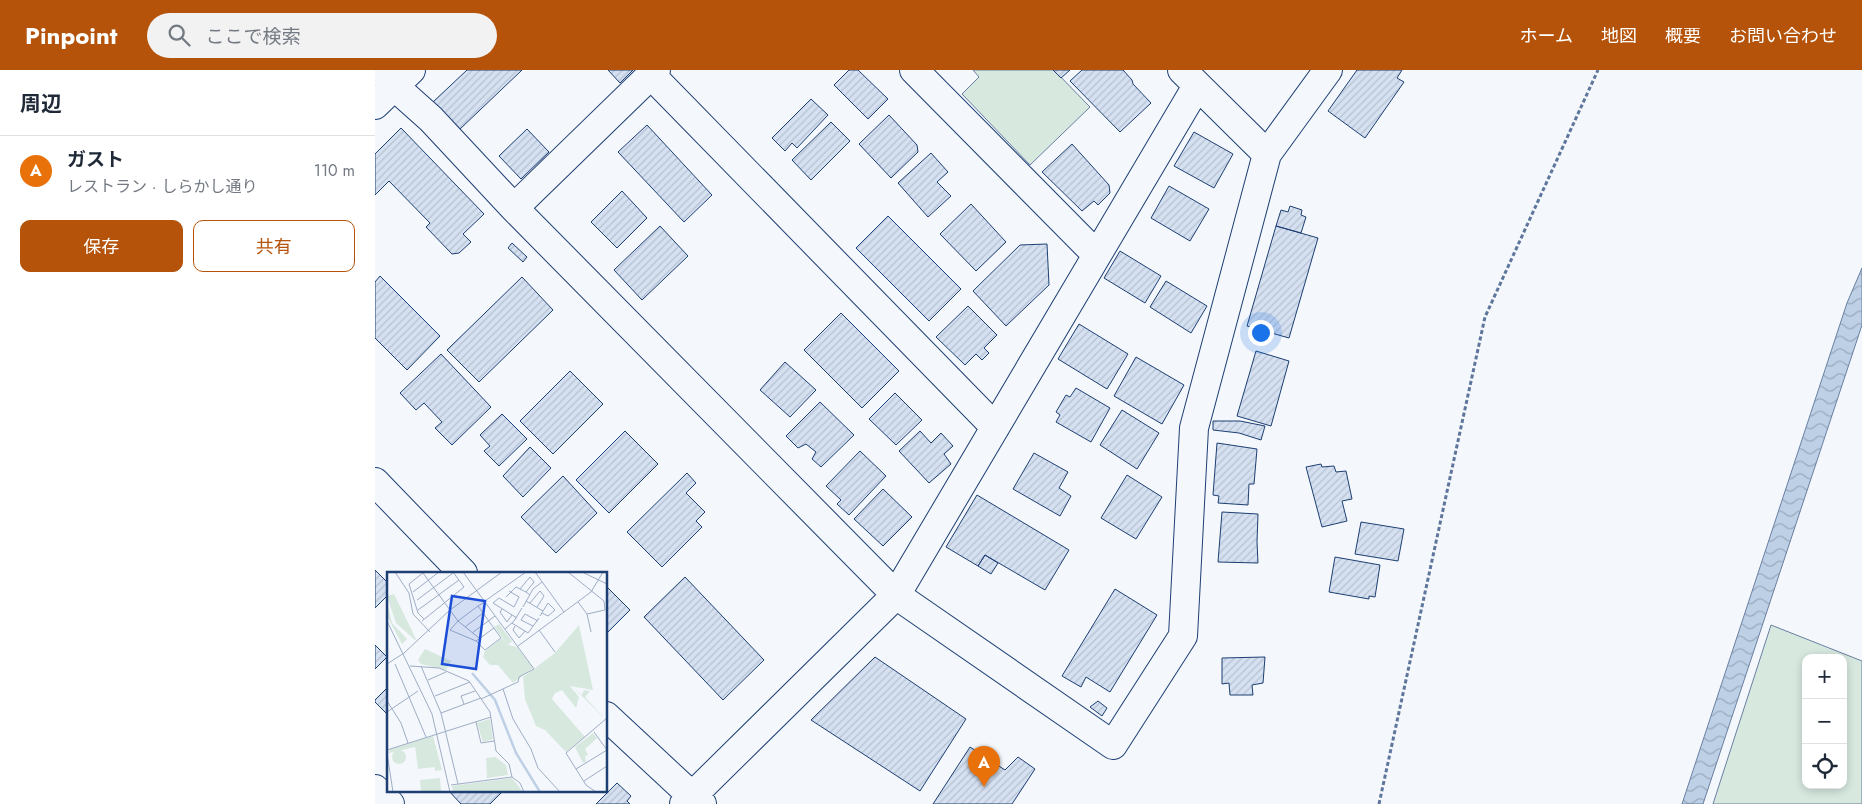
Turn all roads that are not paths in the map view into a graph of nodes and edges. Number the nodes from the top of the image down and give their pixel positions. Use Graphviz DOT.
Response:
graph roads {
  1 [pos="913,70"];
  2 [pos="1328,70"];
  3 [pos="653,73"];
  4 [pos="395,75"];
  5 [pos="1189,78"];
  6 [pos="375,105"];
  7 [pos="1267,154"];
  8 [pos="514,208"];
  9 [pos="1097,255"];
  10 [pos="995,427"];
  11 [pos="375,482"];
  12 [pos="462,572"];
  13 [pos="896,594"];
  14 [pos="607,717"];
  15 [pos="375,789"];
  16 [pos="693,801"];
  17 [pos="390,804"];
  1 -- 9 [label="street"];
  2 -- 7 [label="street"];
  3 -- 8 [label="street"];
  3 -- 10 [label="street"];
  4 -- 6 [label="street"];
  4 -- 8 [label="street"];
  5 -- 7 [label="street"];
  5 -- 9 [label="street"];
  7 -- 13 [label="street"];
  8 -- 13 [label="street"];
  9 -- 10 [label="street"];
  10 -- 13 [label="street"];
  11 -- 12 [label="street"];
  13 -- 16 [label="street"];
  14 -- 16 [label="street"];
  15 -- 17 [label="street"];
}
